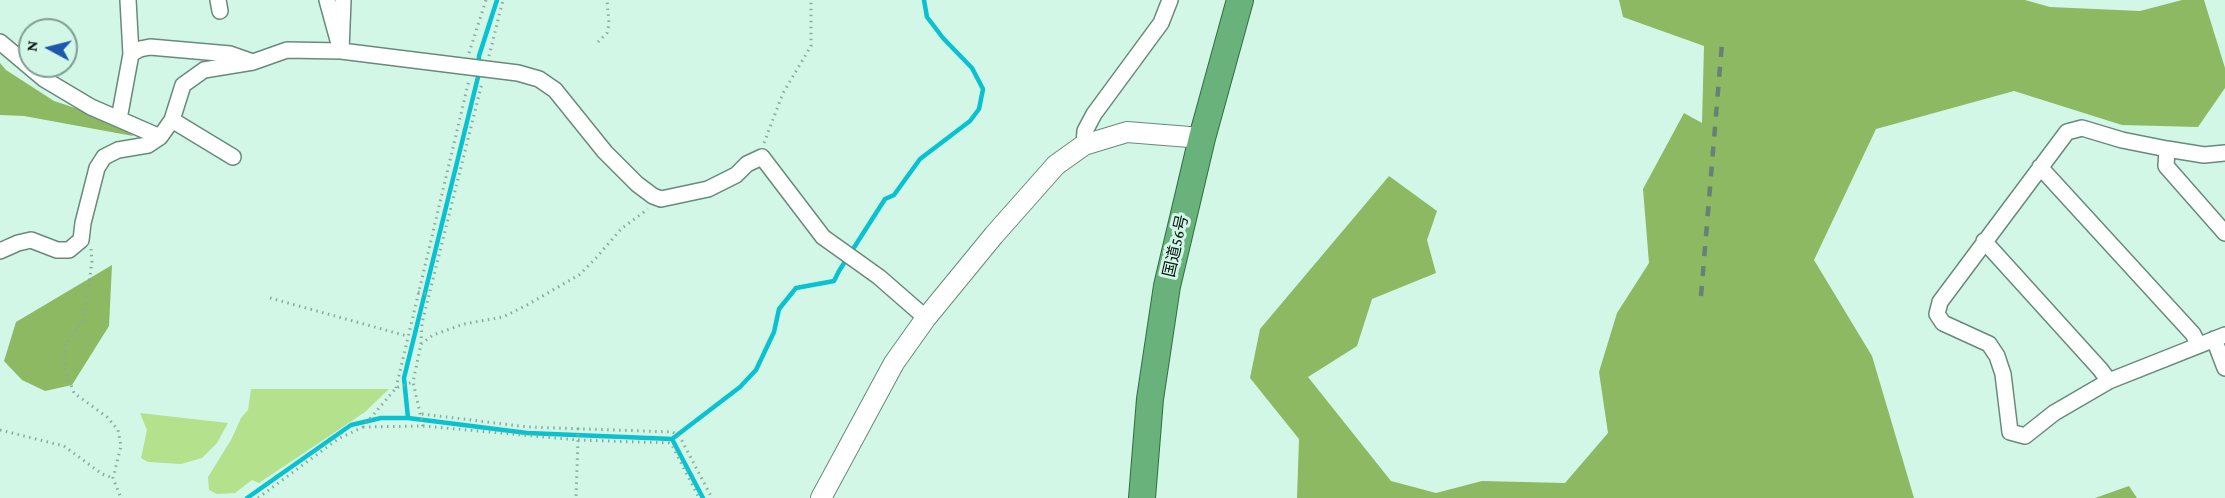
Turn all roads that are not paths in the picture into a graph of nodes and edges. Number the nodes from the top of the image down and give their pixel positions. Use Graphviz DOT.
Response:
graph roads {
  1 [pos="128,0"];
  2 [pos="327,0"];
  3 [pos="343,0"];
  4 [pos="1170,0"];
  5 [pos="1240,0"];
  6 [pos="0,42"];
  7 [pos="341,51"];
  8 [pos="130,54"];
  9 [pos="253,62"];
  10 [pos="119,119"];
  11 [pos="172,120"];
  12 [pos="160,137"];
  13 [pos="1202,138"];
  14 [pos="1084,145"];
  15 [pos="2167,149"];
  16 [pos="2225,153"];
  17 [pos="233,157"];
  18 [pos="2040,167"];
  19 [pos="2225,233"];
  20 [pos="1984,241"];
  21 [pos="0,251"];
  22 [pos="926,318"];
  23 [pos="2220,337"];
  24 [pos="2198,344"];
  25 [pos="2225,368"];
  26 [pos="2109,381"];
  27 [pos="821,498"];
  28 [pos="1142,498"];
  1 -- 8 [label="street"];
  2 -- 7 [label="street"];
  3 -- 7 [label="street"];
  4 -- 14 [label="street"];
  5 -- 13 [label="highway, 国道56号"];
  6 -- 10 [label="street"];
  7 -- 9 [label="street"];
  7 -- 22 [label="street"];
  8 -- 9 [label="street"];
  8 -- 10 [label="street"];
  9 -- 11 [label="street"];
  10 -- 12 [label="street"];
  11 -- 12 [label="street"];
  11 -- 17 [label="street"];
  12 -- 21 [label="street"];
  13 -- 14 [label="street"];
  13 -- 28 [label="highway, 国道56号"];
  14 -- 22 [label="street"];
  15 -- 16 [label="street"];
  15 -- 18 [label="street"];
  15 -- 19 [label="street"];
  18 -- 20 [label="street"];
  18 -- 24 [label="street"];
  20 -- 26 [label="street"];
  20 -- 26 [label="street"];
  22 -- 27 [label="street"];
  23 -- 24 [label="street"];
  23 -- 25 [label="street"];
  24 -- 26 [label="street"];
}
